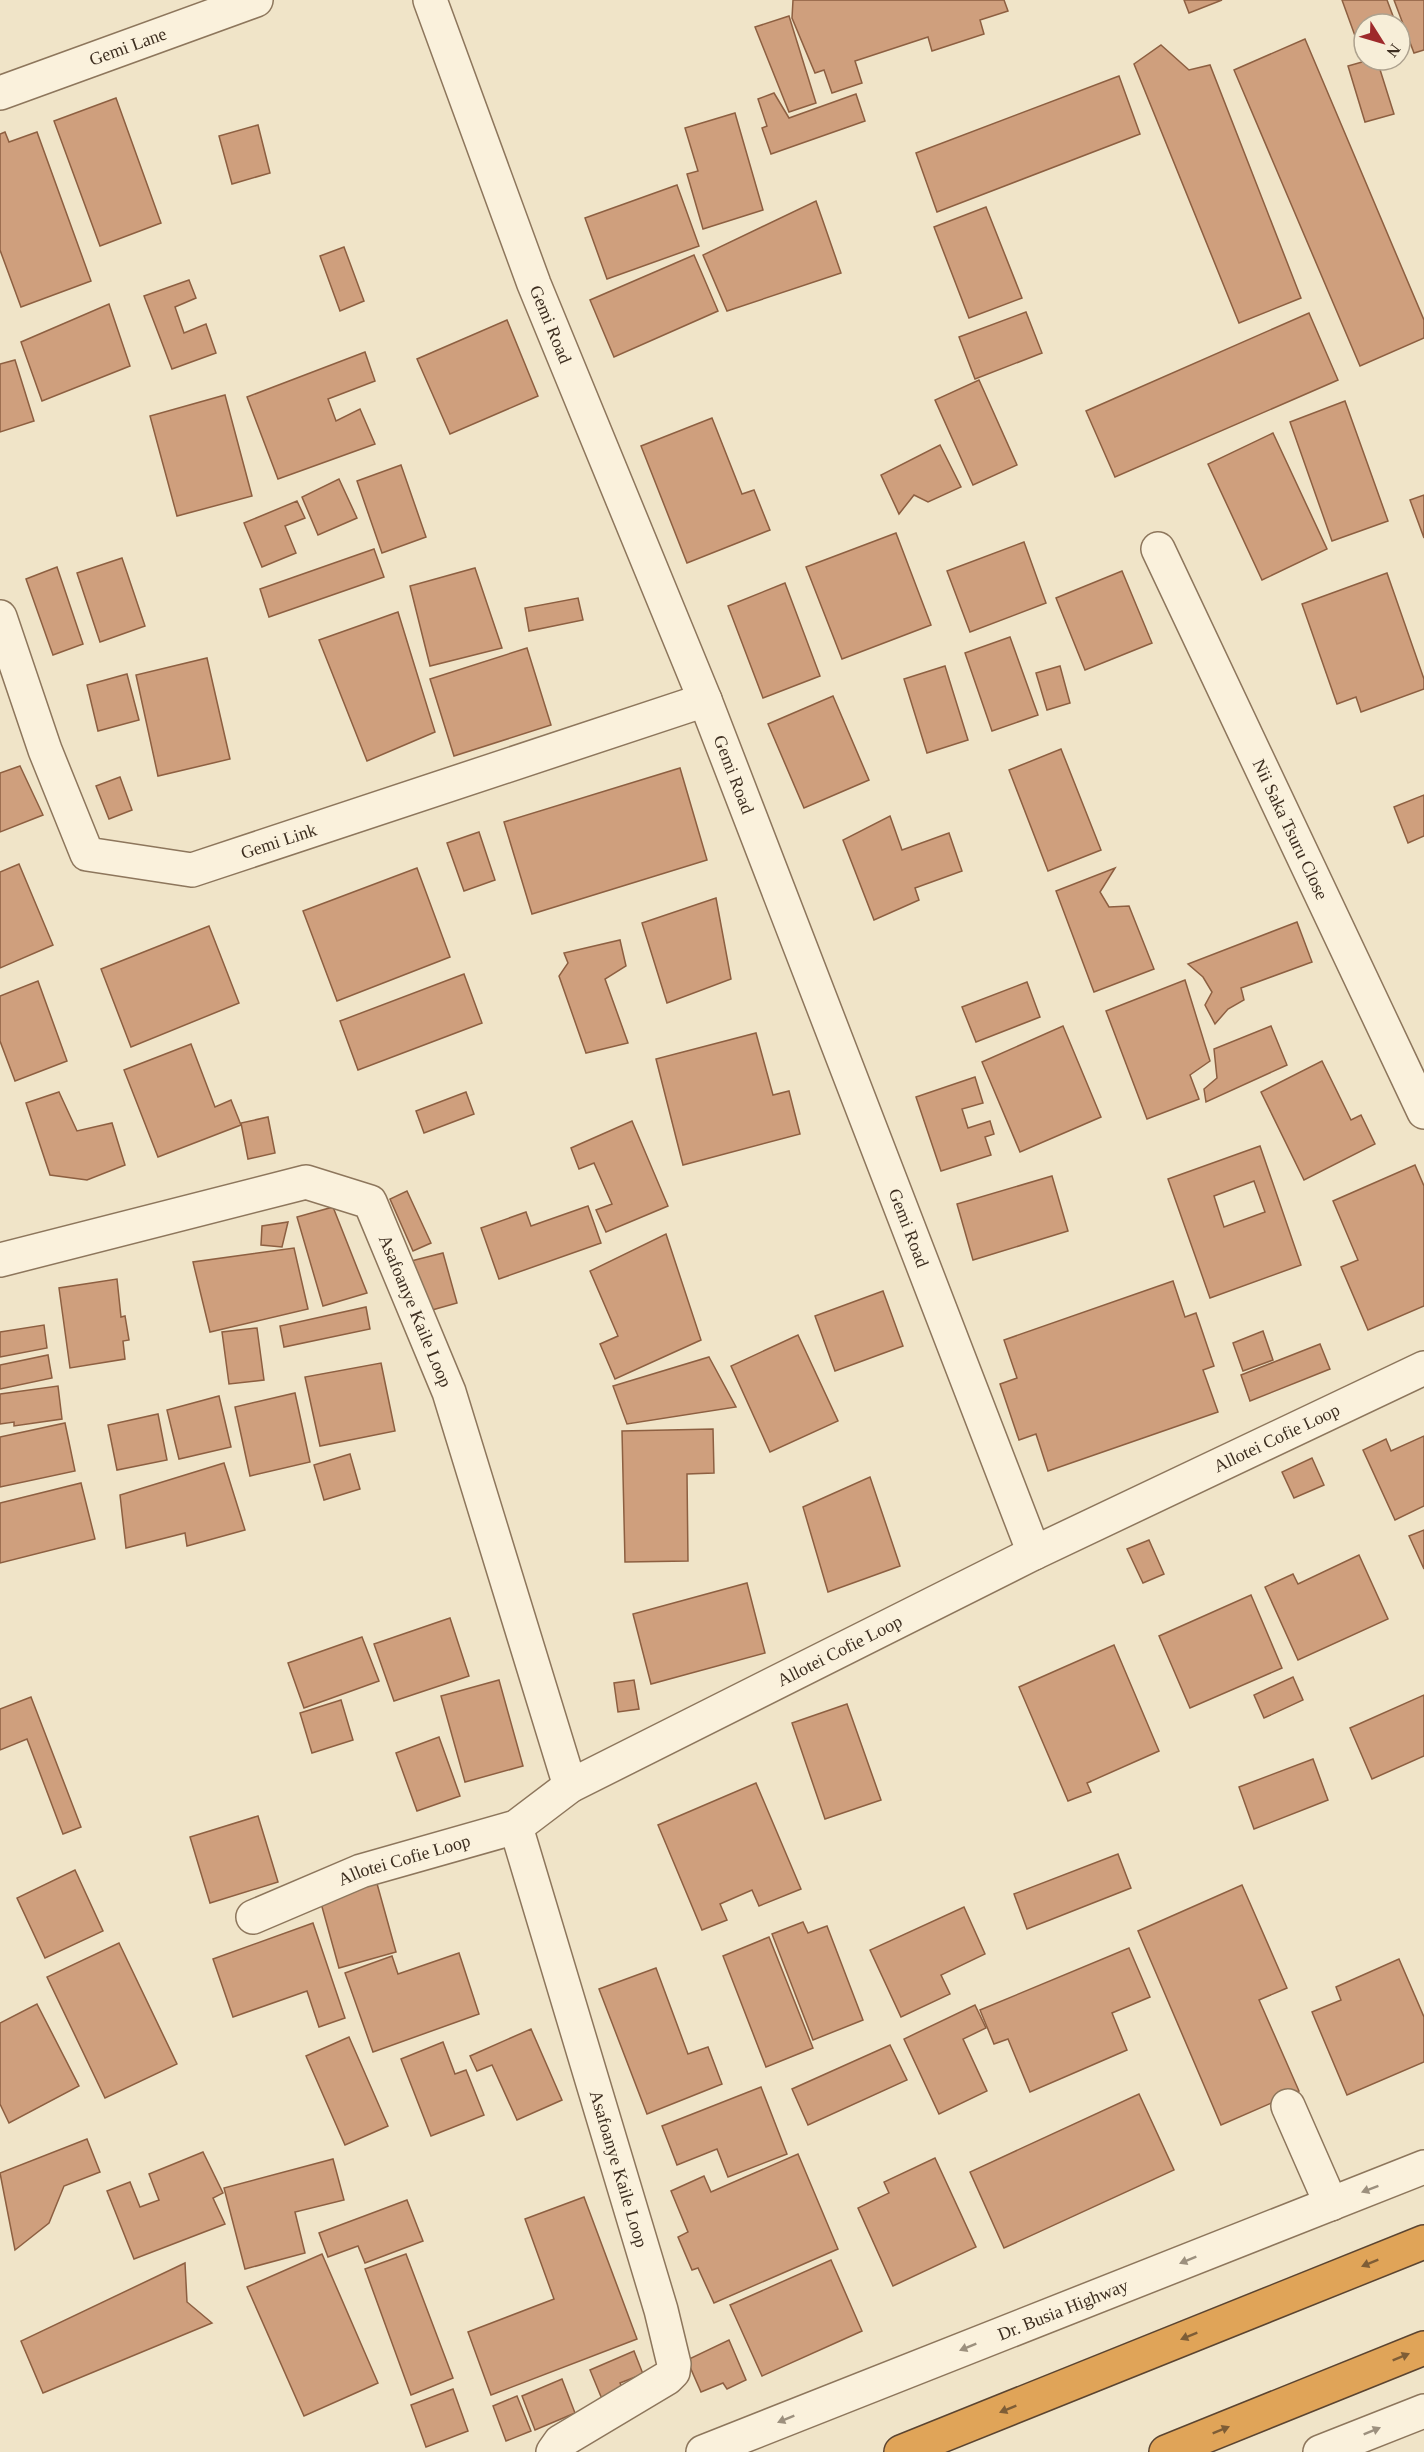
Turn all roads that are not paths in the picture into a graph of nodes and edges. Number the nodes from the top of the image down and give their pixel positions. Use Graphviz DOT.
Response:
graph roads {
  1 [pos="256,0"];
  2 [pos="430,0"];
  3 [pos="0,93"];
  4 [pos="1158,549"];
  5 [pos="0,617"];
  6 [pos="705,700"];
  7 [pos="1424,1112"];
  8 [pos="0,1260"];
  9 [pos="1424,1368"];
  10 [pos="1034,1553"];
  11 [pos="570,1786"];
  12 [pos="516,1827"];
  13 [pos="253,1917"];
  14 [pos="1288,2106"];
  15 [pos="1424,2167"];
  16 [pos="1331,2204"];
  17 [pos="1424,2242"];
  18 [pos="1424,2348"];
  19 [pos="1424,2410"];
  20 [pos="553,2452"];
  21 [pos="703,2452"];
  22 [pos="901,2452"];
  23 [pos="1166,2452"];
  24 [pos="1320,2452"];
  1 -- 3 [label="street, Gemi Lane"];
  2 -- 6 [label="street, Gemi Road"];
  4 -- 7 [label="street, Nii Saka Tsuru Close"];
  5 -- 6 [label="street, Gemi Link"];
  6 -- 10 [label="street, Gemi Road"];
  8 -- 11 [label="street, Asafoanye Kaile Loop"];
  9 -- 10 [label="street, Allotei Cofie Loop"];
  10 -- 11 [label="street, Allotei Cofie Loop"];
  11 -- 12 [label="street, Allotei Cofie Loop"];
  12 -- 13 [label="street, Allotei Cofie Loop"];
  12 -- 20 [label="street, Asafoanye Kaile Loop"];
  14 -- 16 [label="street"];
  15 -- 16 [label="street, Dr. Busia Highway, one-way"];
  16 -- 21 [label="street, Dr. Busia Highway, one-way"];
  17 -- 22 [label="highway, one-way"];
  23 -- 18 [label="highway, one-way"];
  24 -- 19 [label="street, one-way"];
}
